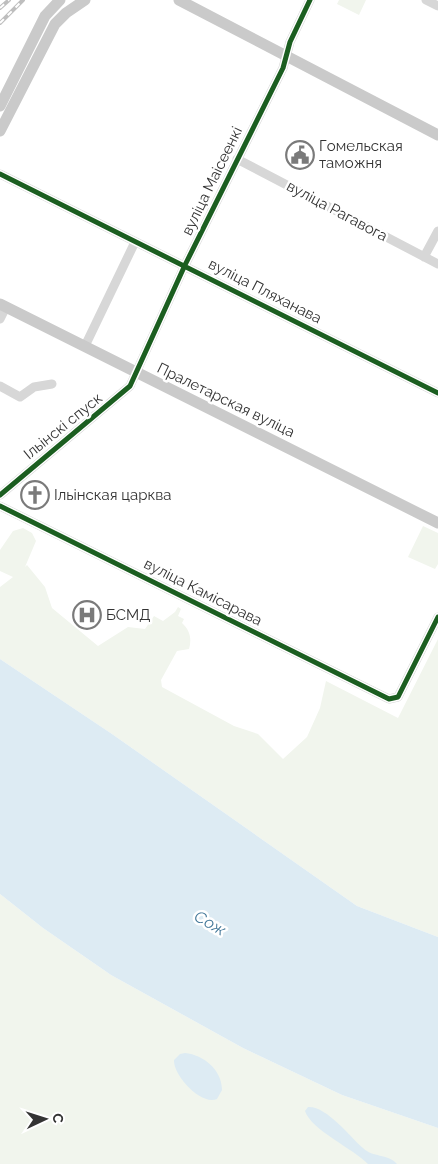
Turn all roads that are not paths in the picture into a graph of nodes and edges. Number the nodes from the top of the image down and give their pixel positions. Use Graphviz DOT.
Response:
graph roads {
  1 [pos="60,0"];
  2 [pos="85,0"];
  3 [pos="179,0"];
  4 [pos="310,0"];
  5 [pos="426,0"];
  6 [pos="438,6"];
  7 [pos="286,55"];
  8 [pos="0,106"];
  9 [pos="0,131"];
  10 [pos="438,135"];
  11 [pos="237,159"];
  12 [pos="0,174"];
  13 [pos="438,231"];
  14 [pos="135,242"];
  15 [pos="424,257"];
  16 [pos="438,264"];
  17 [pos="185,265"];
  18 [pos="3,305"];
  19 [pos="0,320"];
  20 [pos="85,346"];
  21 [pos="136,373"];
  22 [pos="52,384"];
  23 [pos="0,386"];
  24 [pos="438,393"];
  25 [pos="0,495"];
  26 [pos="0,506"];
  27 [pos="438,524"];
  28 [pos="438,617"];
  1 -- 8 [label="main road"];
  2 -- 9 [label="main road"];
  3 -- 7 [label="main road"];
  4 -- 7 [label="street, вуліца Маісеенкі"];
  5 -- 6 [label="street"];
  7 -- 10 [label="main road"];
  7 -- 11 [label="street, вуліца Маісеенкі"];
  11 -- 15 [label="street, вуліца Рагавога"];
  11 -- 17 [label="street, вуліца Маісеенкі"];
  12 -- 14 [label="street, вуліца Пляханава"];
  13 -- 15 [label="street"];
  14 -- 17 [label="street, вуліца Пляханава"];
  14 -- 20 [label="street"];
  15 -- 16 [label="street, вуліца Рагавога"];
  17 -- 21 [label="street, вуліца Маісеенкі"];
  17 -- 24 [label="street, вуліца Пляханава"];
  18 -- 19 [label="street"];
  18 -- 20 [label="main road, Пралетарская вуліца"];
  20 -- 21 [label="main road, Пралетарская вуліца"];
  21 -- 25 [label="street, Ільінскі спуск"];
  21 -- 27 [label="main road, Пралетарская вуліца"];
  22 -- 23 [label="street"];
  26 -- 28 [label="street, вуліца Камісарава"];
}
